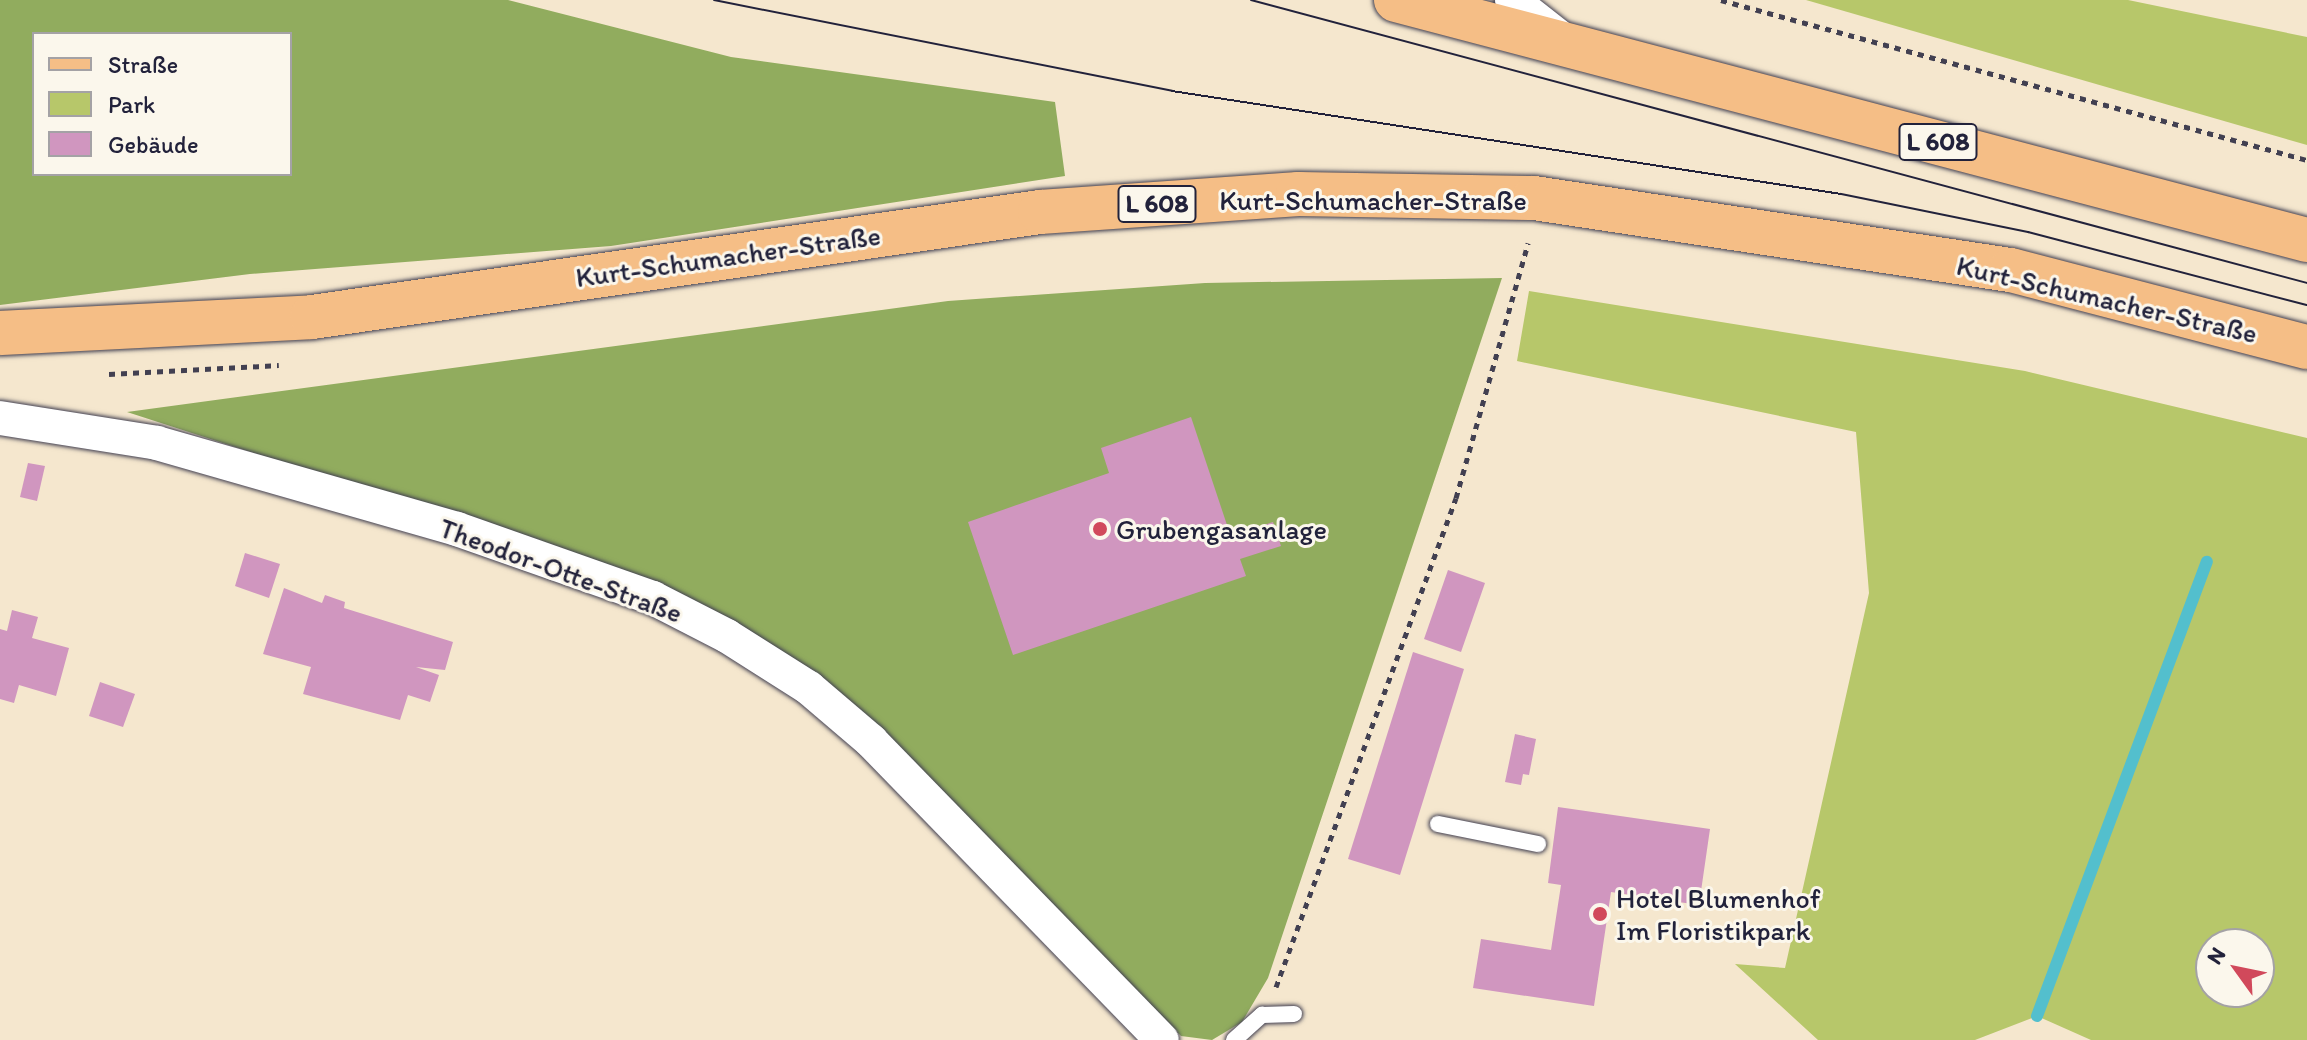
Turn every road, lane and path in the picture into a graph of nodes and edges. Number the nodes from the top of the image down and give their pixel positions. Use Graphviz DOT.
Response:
graph roads {
  1 [pos="1396,0"];
  2 [pos="1512,0"];
  3 [pos="1721,0"];
  4 [pos="1569,44"];
  5 [pos="2307,160"];
  6 [pos="2307,240"];
  7 [pos="1520,242"];
  8 [pos="1528,243"];
  9 [pos="1544,244"];
  10 [pos="0,333"];
  11 [pos="2307,347"];
  12 [pos="292,364"];
  13 [pos="104,374"];
  14 [pos="0,418"];
  15 [pos="1438,824"];
  16 [pos="1538,844"];
  17 [pos="1294,1014"];
  18 [pos="1262,1015"];
  19 [pos="1162,1040"];
  20 [pos="1234,1040"];
  1 -- 4 [label="main road, L 608"];
  2 -- 4 [label="street"];
  3 -- 5 [label="path"];
  4 -- 6 [label="main road, L 608"];
  7 -- 8 [label="path"];
  8 -- 9 [label="path"];
  8 -- 18 [label="path"];
  10 -- 11 [label="main road, Kurt-Schumacher-Straße / L 608"];
  12 -- 13 [label="path"];
  14 -- 19 [label="street, Theodor-Otte-Straße"];
  15 -- 16 [label="lane"];
  17 -- 18 [label="lane"];
  18 -- 20 [label="lane"];
}
